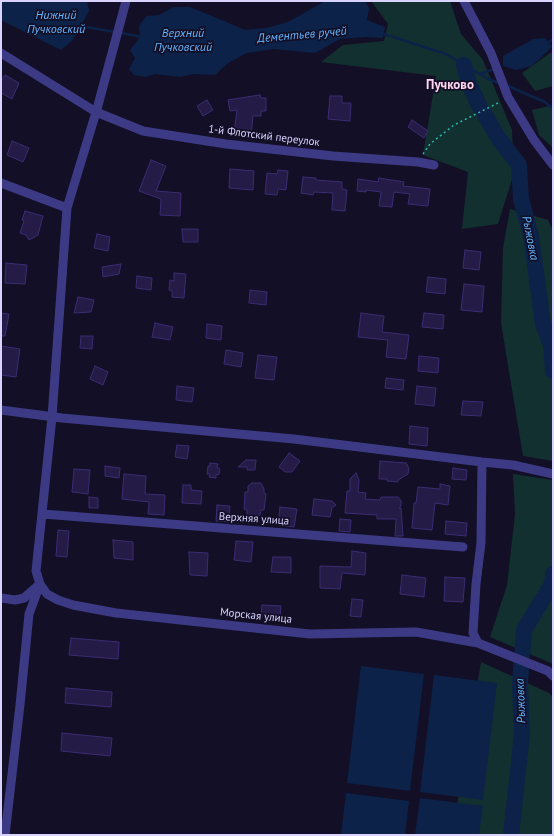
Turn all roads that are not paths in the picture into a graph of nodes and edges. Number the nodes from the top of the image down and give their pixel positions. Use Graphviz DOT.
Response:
graph roads {
  1 [pos="126,1"];
  2 [pos="464,1"];
  3 [pos="1,53"];
  4 [pos="96,112"];
  5 [pos="553,164"];
  6 [pos="434,165"];
  7 [pos="1,183"];
  8 [pos="67,208"];
  9 [pos="1,410"];
  10 [pos="52,417"];
  11 [pos="482,462"];
  12 [pos="553,474"];
  13 [pos="43,514"];
  14 [pos="463,547"];
  15 [pos="40,584"];
  16 [pos="1,598"];
  17 [pos="478,643"];
  18 [pos="551,673"];
  19 [pos="6,835"];
  1 -- 4 [label="street"];
  2 -- 5 [label="street"];
  3 -- 4 [label="street, 1-й Флотский переулок"];
  4 -- 6 [label="street, 1-й Флотский переулок"];
  4 -- 8 [label="street"];
  7 -- 8 [label="street"];
  8 -- 10 [label="street"];
  9 -- 10 [label="street"];
  10 -- 11 [label="street"];
  10 -- 13 [label="street"];
  11 -- 12 [label="street"];
  11 -- 17 [label="street"];
  13 -- 14 [label="street, Верхняя улица"];
  13 -- 15 [label="street"];
  15 -- 16 [label="street"];
  15 -- 17 [label="street, Морская улица"];
  15 -- 19 [label="street"];
  17 -- 18 [label="street, Морская улица"];
}
